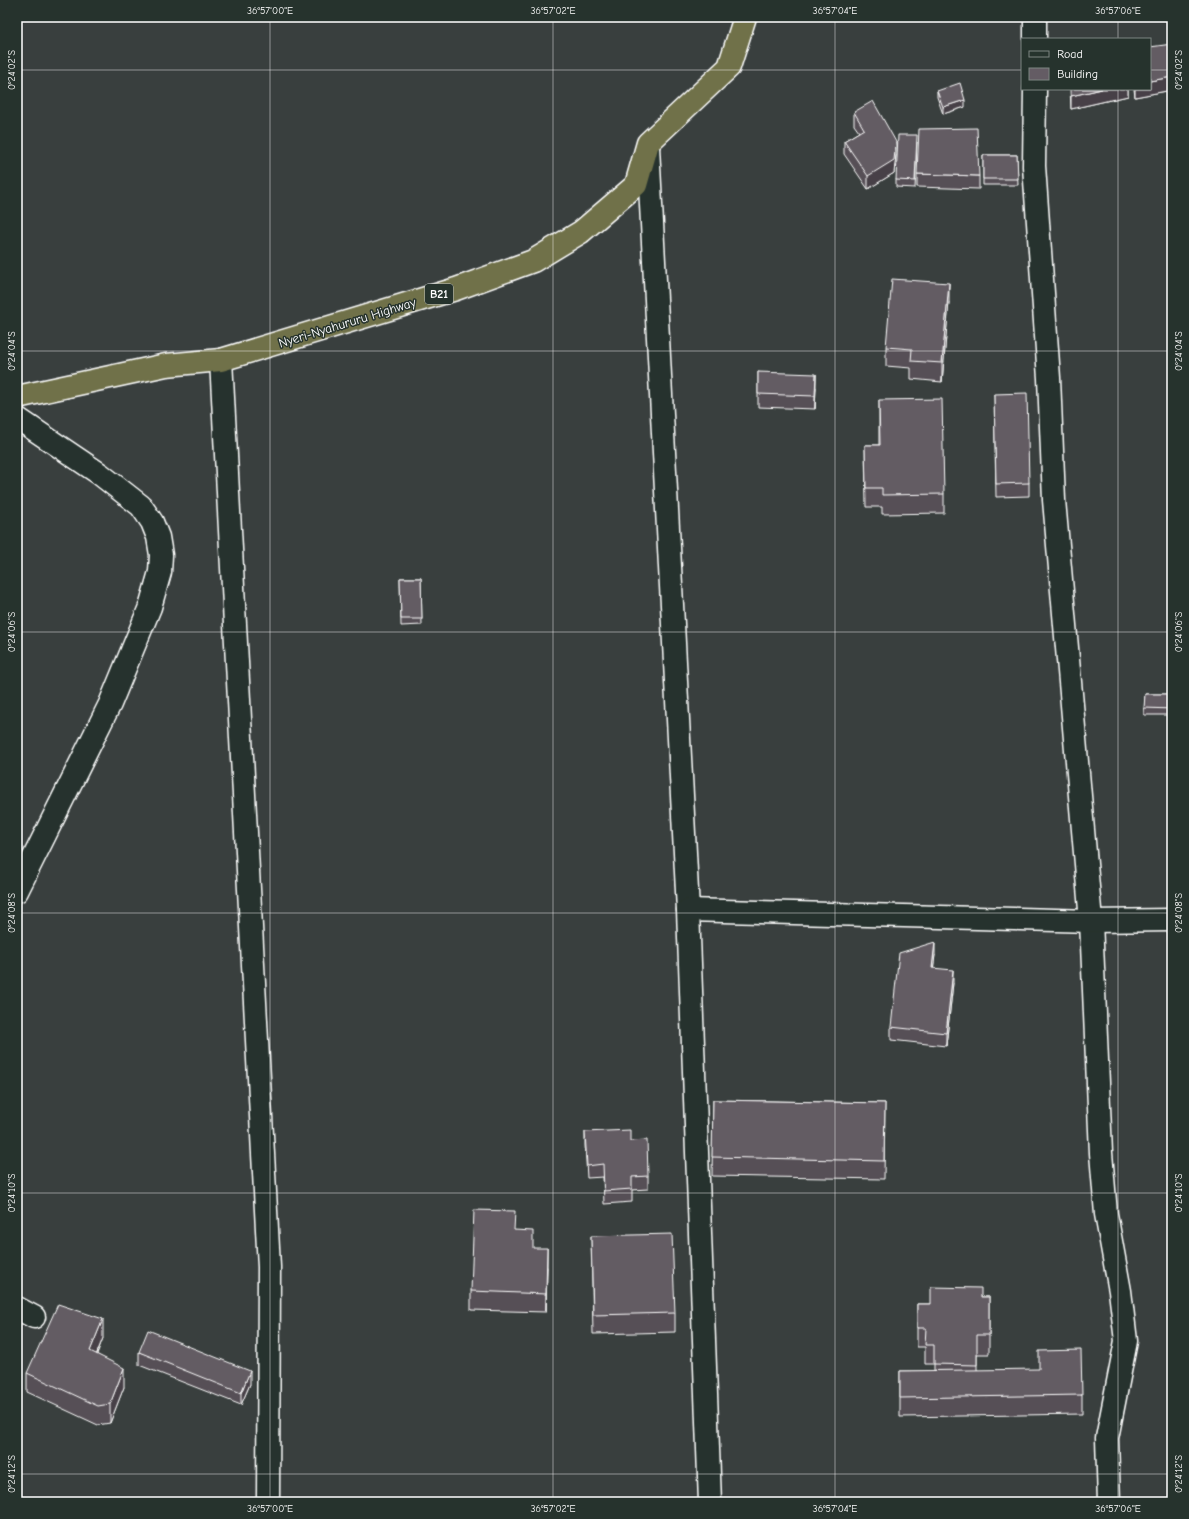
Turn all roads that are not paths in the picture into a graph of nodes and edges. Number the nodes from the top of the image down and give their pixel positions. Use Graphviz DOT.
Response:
graph roads {
  1 [pos="745,17"];
  2 [pos="1035,17"];
  3 [pos="1035,38"];
  4 [pos="1035,90"];
  5 [pos="648,143"];
  6 [pos="221,360"];
  7 [pos="17,397"];
  8 [pos="17,418"];
  9 [pos="17,891"];
  10 [pos="688,910"];
  11 [pos="1172,920"];
  12 [pos="1091,921"];
  13 [pos="268,1502"];
  14 [pos="710,1502"];
  15 [pos="1109,1502"];
  1 -- 5 [label="highway"];
  2 -- 3 [label="street"];
  4 -- 12 [label="street"];
  5 -- 6 [label="highway, Nyeri-Nyahururu Highway / B21"];
  5 -- 10 [label="street"];
  6 -- 7 [label="highway, Nyeri-Nyahururu Highway / B21"];
  6 -- 13 [label="street"];
  8 -- 9 [label="street"];
  10 -- 12 [label="street"];
  10 -- 14 [label="street"];
  11 -- 12 [label="street"];
  12 -- 15 [label="street"];
}
